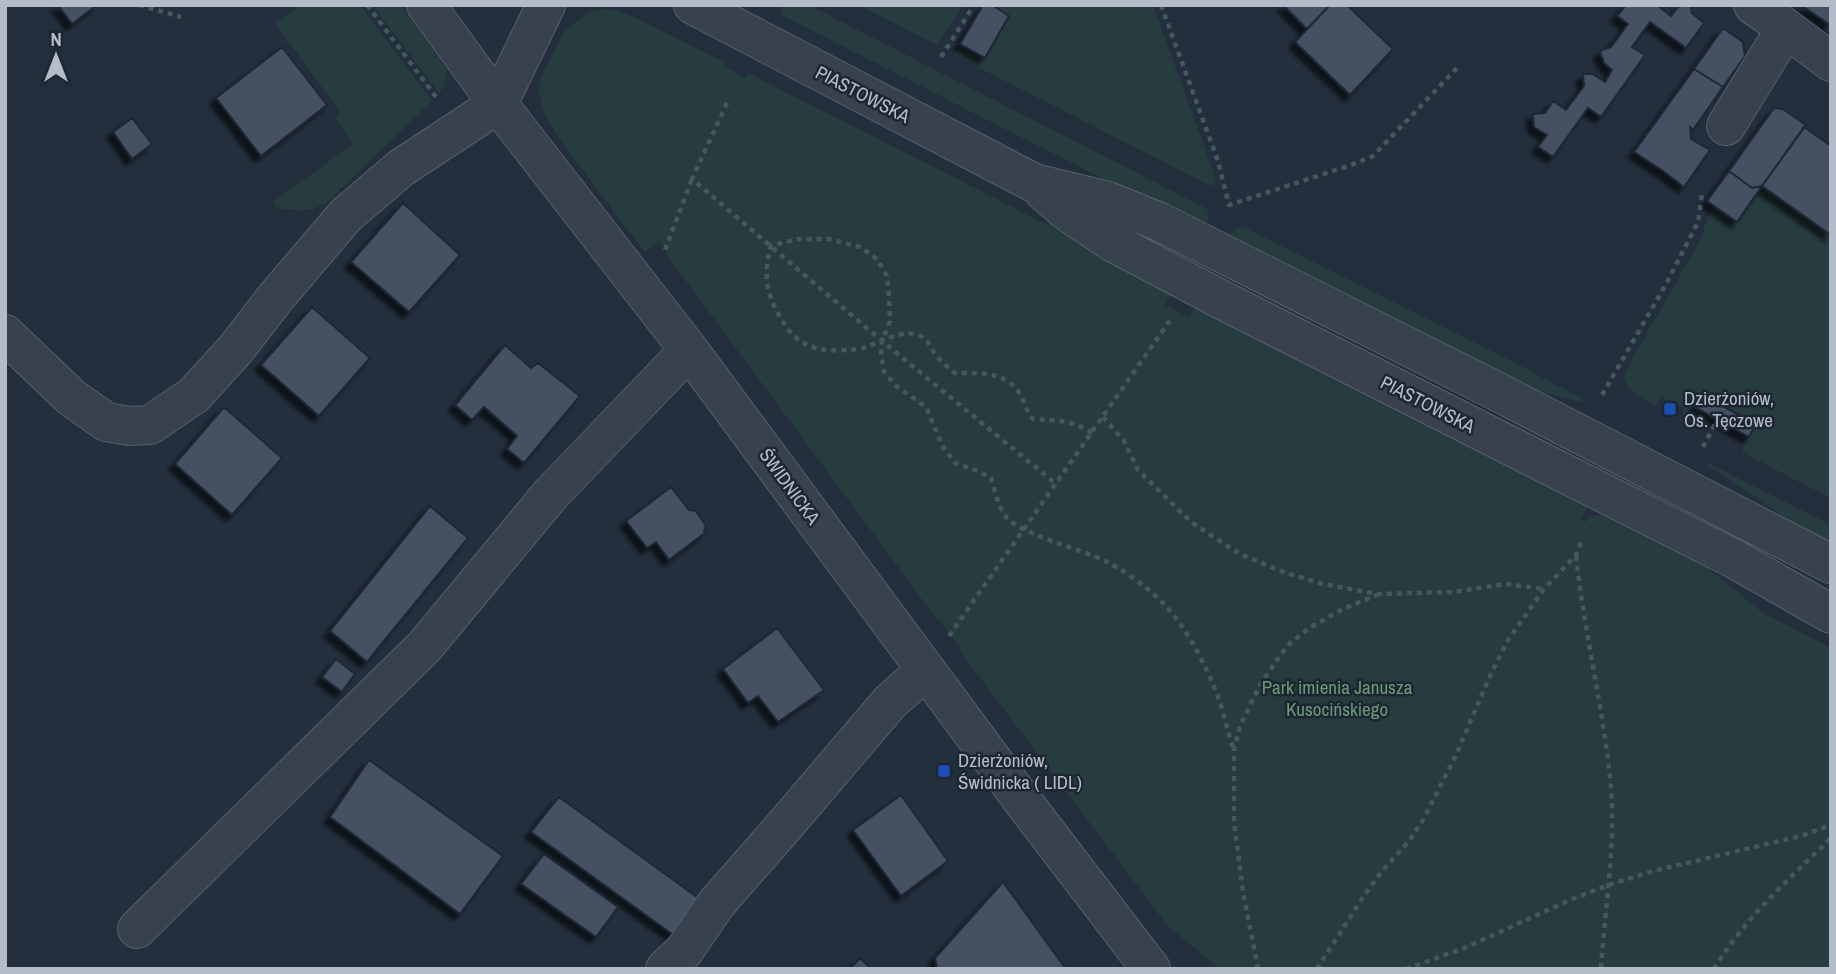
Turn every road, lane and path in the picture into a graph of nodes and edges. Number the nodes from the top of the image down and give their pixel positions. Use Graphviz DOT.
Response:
graph roads {
  1 [pos="139,5"];
  2 [pos="367,5"];
  3 [pos="426,5"];
  4 [pos="546,5"];
  5 [pos="692,5"];
  6 [pos="974,5"];
  7 [pos="1161,5"];
  8 [pos="1753,5"];
  9 [pos="180,17"];
  10 [pos="1786,28"];
  11 [pos="941,57"];
  12 [pos="1831,62"];
  13 [pos="1457,68"];
  14 [pos="727,103"];
  15 [pos="498,104"];
  16 [pos="1726,126"];
  17 [pos="459,130"];
  18 [pos="692,179"];
  19 [pos="1034,183"];
  20 [pos="1702,194"];
  21 [pos="771,246"];
  22 [pos="661,261"];
  23 [pos="1174,316"];
  24 [pos="5,334"];
  25 [pos="882,341"];
  26 [pos="689,350"];
  27 [pos="1602,395"];
  28 [pos="1103,417"];
  29 [pos="1717,420"];
  30 [pos="1092,433"];
  31 [pos="1703,447"];
  32 [pos="1056,484"];
  33 [pos="1024,529"];
  34 [pos="1582,540"];
  35 [pos="1576,555"];
  36 [pos="1831,564"];
  37 [pos="1544,589"];
  38 [pos="1378,594"];
  39 [pos="1831,614"];
  40 [pos="935,657"];
  41 [pos="1234,750"];
  42 [pos="1831,825"];
  43 [pos="1831,836"];
  44 [pos="1609,885"];
  45 [pos="137,929"];
  46 [pos="665,969"];
  47 [pos="1150,969"];
  48 [pos="1258,969"];
  49 [pos="1317,969"];
  50 [pos="1406,969"];
  51 [pos="1601,969"];
  52 [pos="1714,969"];
  1 -- 9 [label="path"];
  2 -- 17 [label="path"];
  3 -- 15 [label="street, ŚWIDNICKA"];
  4 -- 15 [label="street"];
  5 -- 19 [label="street, PIASTOWSKA"];
  6 -- 11 [label="path"];
  7 -- 13 [label="path"];
  8 -- 10 [label="street"];
  10 -- 12 [label="street"];
  10 -- 16 [label="street"];
  14 -- 18 [label="path"];
  15 -- 17 [label="street"];
  15 -- 26 [label="street, ŚWIDNICKA"];
  17 -- 24 [label="street"];
  18 -- 21 [label="path"];
  18 -- 22 [label="path"];
  19 -- 36 [label="street, PIASTOWSKA"];
  19 -- 39 [label="street, PIASTOWSKA"];
  20 -- 27 [label="path"];
  21 -- 25 [label="path"];
  21 -- 25 [label="path"];
  21 -- 25 [label="path"];
  23 -- 28 [label="path"];
  25 -- 30 [label="path"];
  25 -- 32 [label="path"];
  25 -- 33 [label="path"];
  26 -- 40 [label="street, ŚWIDNICKA"];
  26 -- 45 [label="street"];
  28 -- 30 [label="path"];
  28 -- 38 [label="path"];
  29 -- 31 [label="path"];
  30 -- 32 [label="path"];
  32 -- 33 [label="path"];
  33 -- 40 [label="path"];
  33 -- 41 [label="path"];
  34 -- 35 [label="path"];
  35 -- 37 [label="path"];
  35 -- 44 [label="path"];
  37 -- 38 [label="path"];
  37 -- 49 [label="path"];
  38 -- 41 [label="path"];
  40 -- 46 [label="street"];
  40 -- 47 [label="street, ŚWIDNICKA"];
  41 -- 48 [label="path"];
  42 -- 44 [label="path"];
  43 -- 52 [label="path"];
  44 -- 50 [label="path"];
  44 -- 51 [label="path"];
}
